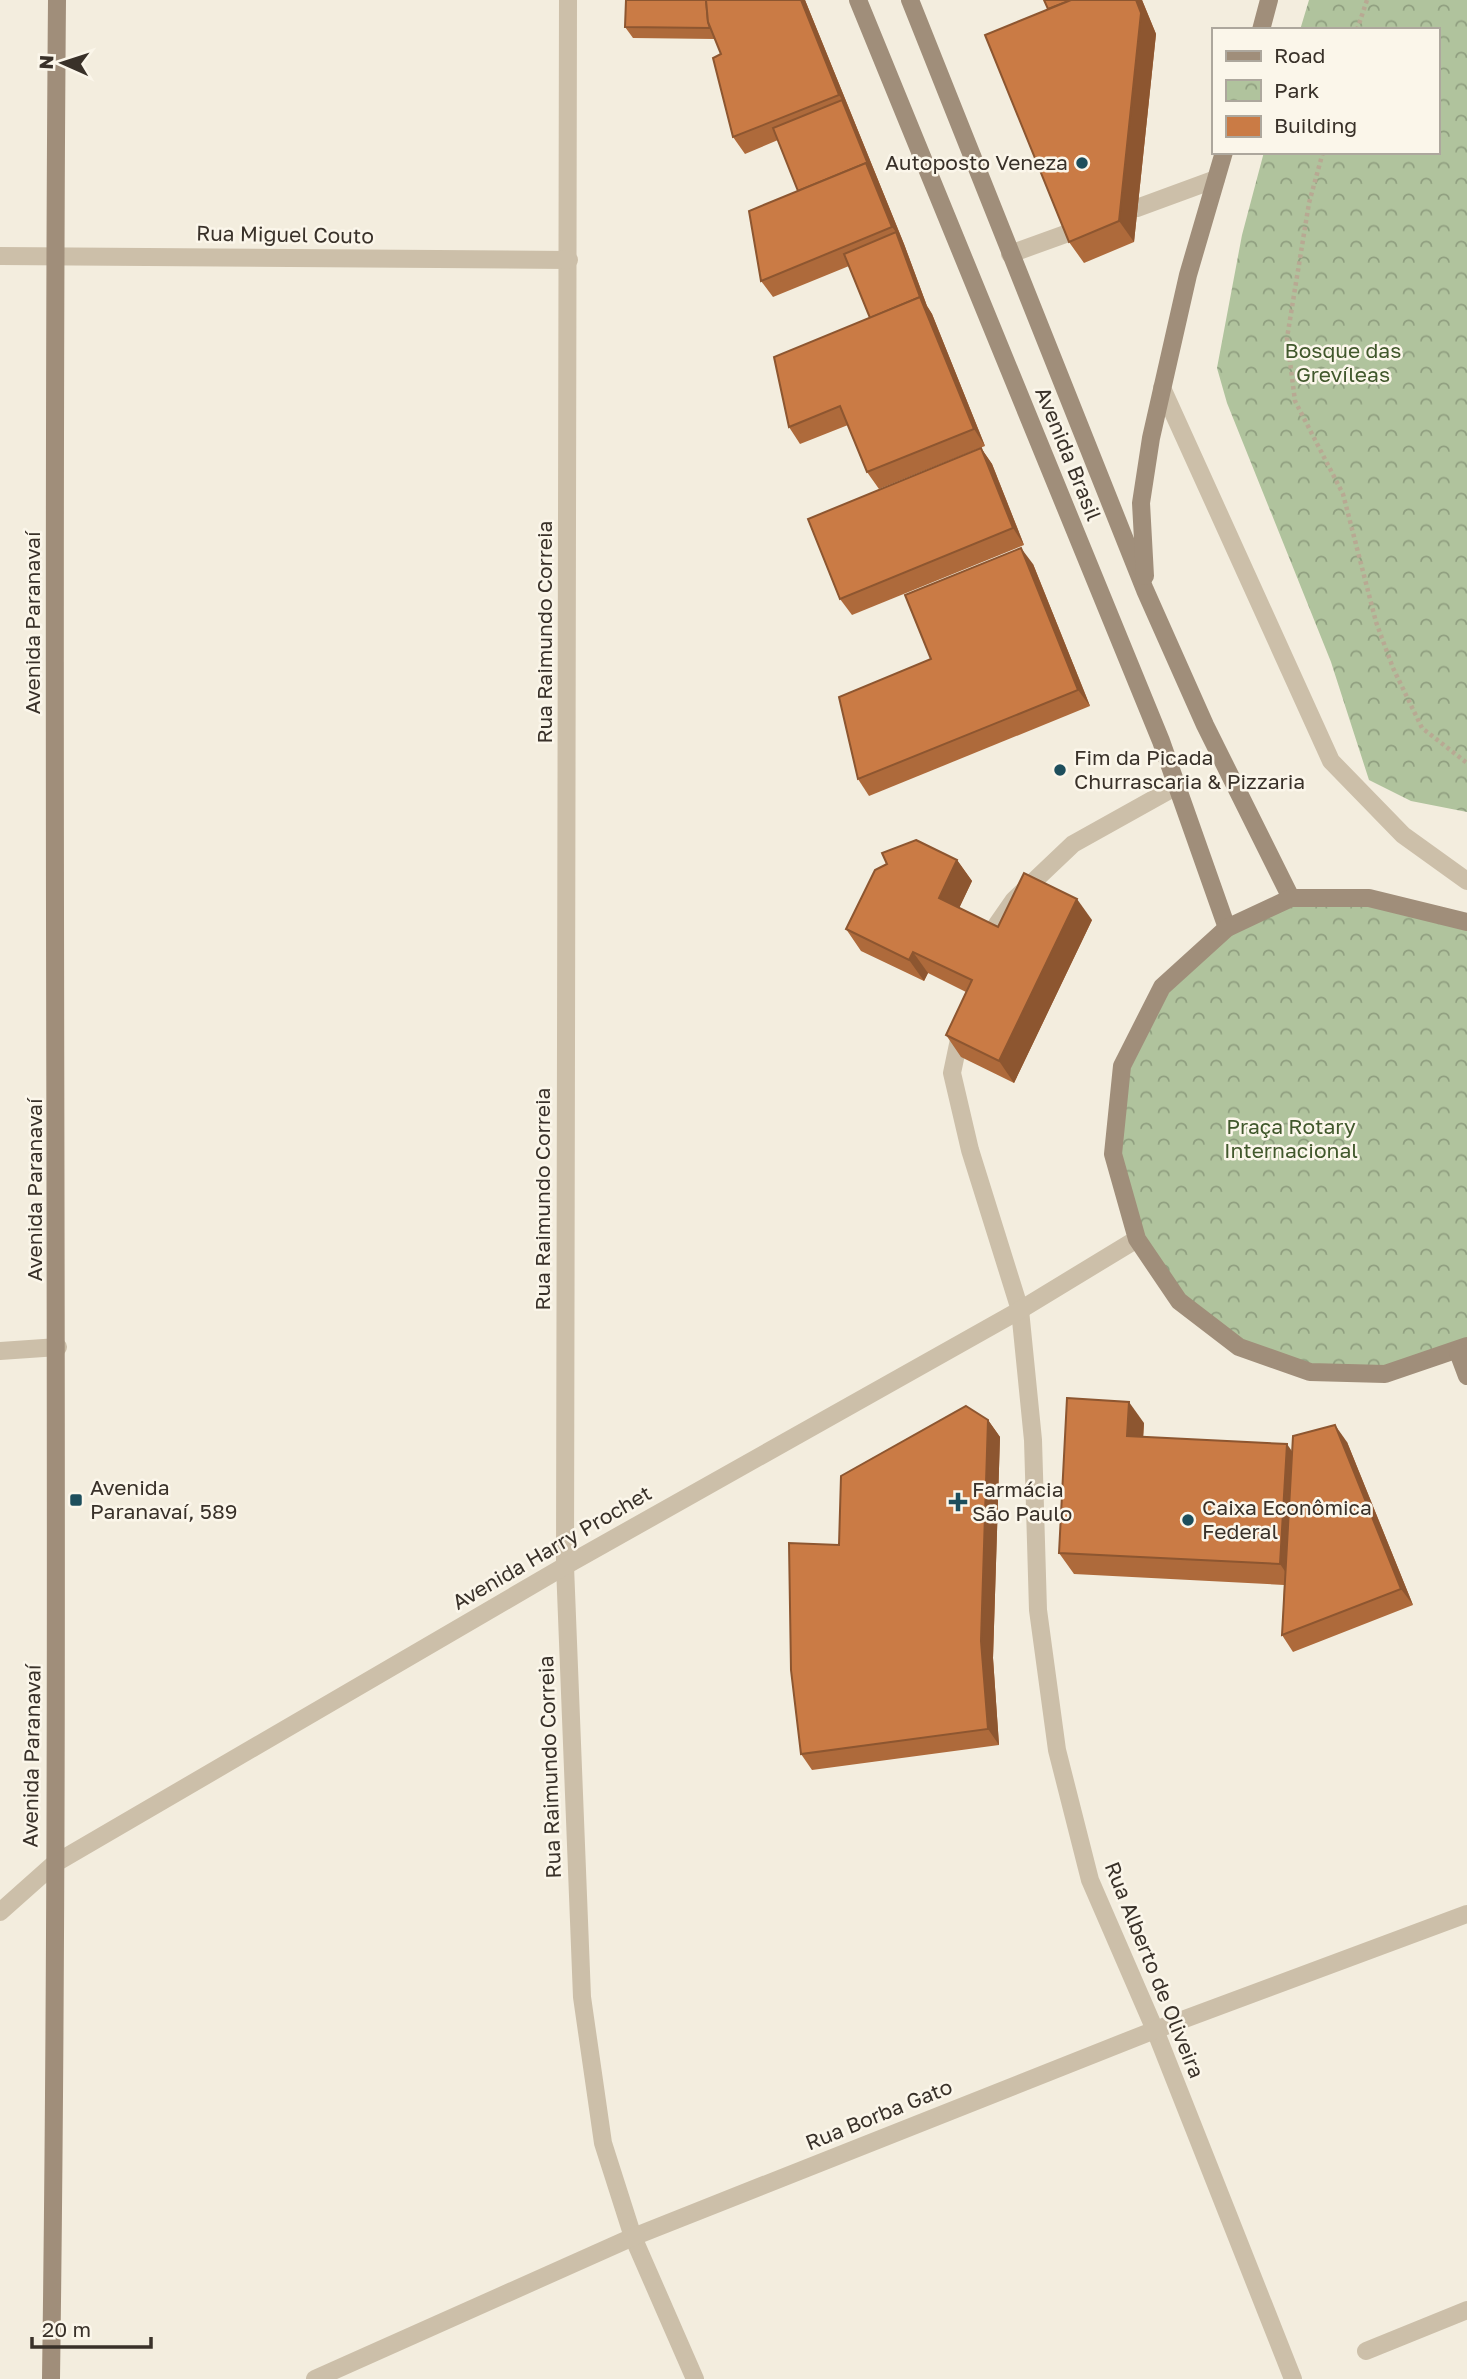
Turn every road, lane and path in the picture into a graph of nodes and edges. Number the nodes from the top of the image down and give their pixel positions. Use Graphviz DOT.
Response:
graph roads {
  1 [pos="57,0"];
  2 [pos="569,0"];
  3 [pos="858,0"];
  4 [pos="910,0"];
  5 [pos="1269,0"];
  6 [pos="1367,0"];
  7 [pos="1262,28"];
  8 [pos="1358,28"];
  9 [pos="1223,154"];
  10 [pos="1322,154"];
  11 [pos="1216,179"];
  12 [pos="1137,208"];
  13 [pos="1071,232"];
  14 [pos="1010,254"];
  15 [pos="55,255"];
  16 [pos="0,256"];
  17 [pos="569,260"];
  18 [pos="1162,388"];
  19 [pos="1145,590"];
  20 [pos="1467,763"];
  21 [pos="1177,786"];
  22 [pos="1467,881"];
  23 [pos="1291,898"];
  24 [pos="1467,922"];
  25 [pos="1227,928"];
  26 [pos="989,936"];
  27 [pos="965,1006"];
  28 [pos="1137,1239"];
  29 [pos="1020,1310"];
  30 [pos="58,1347"];
  31 [pos="1462,1349"];
  32 [pos="0,1351"];
  33 [pos="1467,1376"];
  34 [pos="565,1566"];
  35 [pos="54,1864"];
  36 [pos="0,1912"];
  37 [pos="1467,1914"];
  38 [pos="1155,2030"];
  39 [pos="634,2237"];
  40 [pos="1467,2310"];
  41 [pos="1366,2351"];
  42 [pos="51,2379"];
  43 [pos="315,2379"];
  44 [pos="695,2379"];
  45 [pos="1293,2379"];
  1 -- 15 [label="main road, Avenida Paranavaí"];
  2 -- 17 [label="street, Rua Raimundo Correia"];
  3 -- 21 [label="main road, Avenida Brasil"];
  4 -- 14 [label="main road, Avenida Brasil"];
  5 -- 7 [label="main road"];
  6 -- 8 [label="path"];
  9 -- 11 [label="main road"];
  10 -- 20 [label="path"];
  11 -- 12 [label="street"];
  11 -- 18 [label="main road"];
  13 -- 14 [label="street"];
  14 -- 19 [label="main road, Avenida Brasil"];
  15 -- 16 [label="street, Rua Miguel Couto"];
  15 -- 17 [label="street, Rua Miguel Couto"];
  15 -- 30 [label="main road, Avenida Paranavaí"];
  17 -- 34 [label="street, Rua Raimundo Correia"];
  18 -- 19 [label="main road"];
  18 -- 22 [label="street"];
  19 -- 23 [label="main road, Avenida Brasil"];
  21 -- 25 [label="main road, Avenida Brasil"];
  21 -- 26 [label="street"];
  23 -- 24 [label="main road"];
  23 -- 25 [label="main road"];
  25 -- 28 [label="main road"];
  27 -- 29 [label="street, Rua Alberto de Oliveira"];
  28 -- 29 [label="street, Avenida Harry Prochet"];
  28 -- 31 [label="main road"];
  29 -- 34 [label="street, Avenida Harry Prochet"];
  29 -- 38 [label="street, Rua Alberto de Oliveira"];
  30 -- 32 [label="street"];
  30 -- 35 [label="main road, Avenida Paranavaí"];
  31 -- 33 [label="main road"];
  34 -- 35 [label="street, Avenida Harry Prochet"];
  34 -- 39 [label="street, Rua Raimundo Correia"];
  35 -- 36 [label="street, Avenida Harry Prochet"];
  35 -- 42 [label="main road, Avenida Paranavaí"];
  37 -- 38 [label="street, Rua Borba Gato"];
  38 -- 39 [label="street, Rua Borba Gato"];
  38 -- 45 [label="street, Rua Alberto de Oliveira"];
  39 -- 43 [label="street, Rua Borba Gato"];
  39 -- 44 [label="street, Rua Raimundo Correia"];
  40 -- 41 [label="street"];
}
